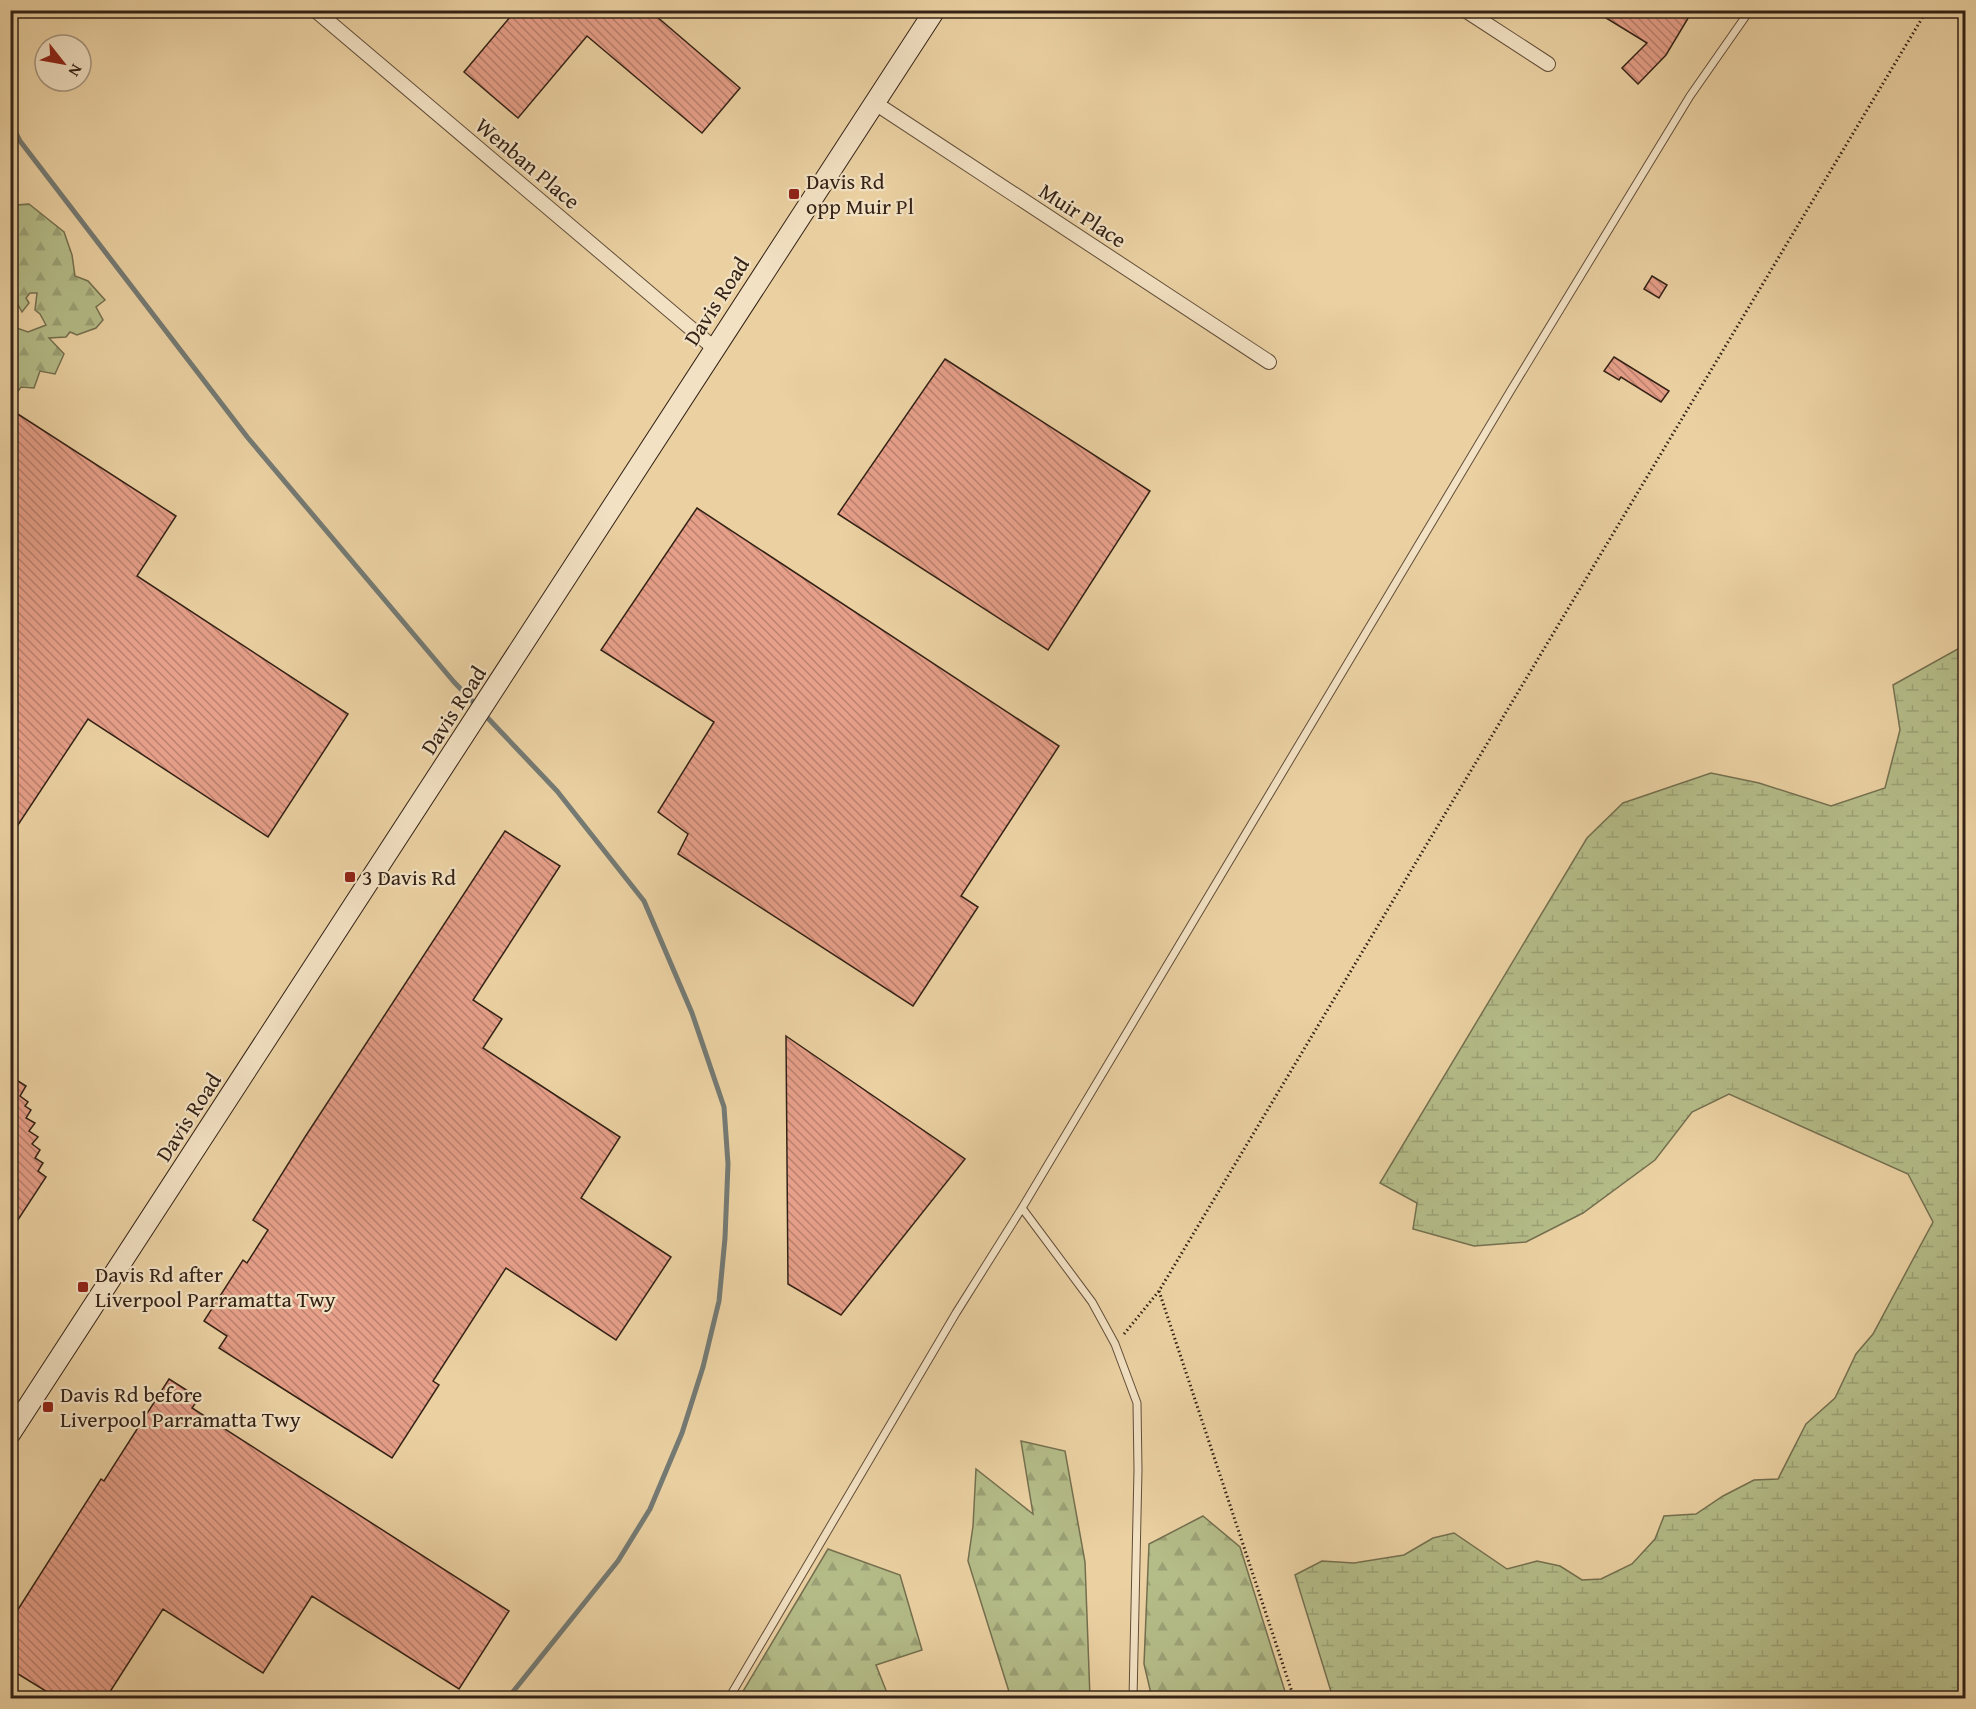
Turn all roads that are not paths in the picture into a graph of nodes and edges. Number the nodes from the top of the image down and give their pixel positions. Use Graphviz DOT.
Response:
graph roads {
  1 [pos="315,10"];
  2 [pos="935,10"];
  3 [pos="1465,10"];
  4 [pos="1750,10"];
  5 [pos="1548,64"];
  6 [pos="875,103"];
  7 [pos="714,348"];
  8 [pos="1269,362"];
  9 [pos="1022,1208"];
  10 [pos="10,1434"];
  11 [pos="729,1698"];
  12 [pos="1133,1698"];
  1 -- 7 [label="street, Wenban Place"];
  2 -- 6 [label="street, Davis Road"];
  3 -- 5 [label="street"];
  4 -- 9 [label="lane"];
  6 -- 7 [label="street, Davis Road"];
  6 -- 8 [label="street, Muir Place"];
  7 -- 10 [label="street, Davis Road"];
  9 -- 11 [label="lane"];
  9 -- 12 [label="lane"];
}
